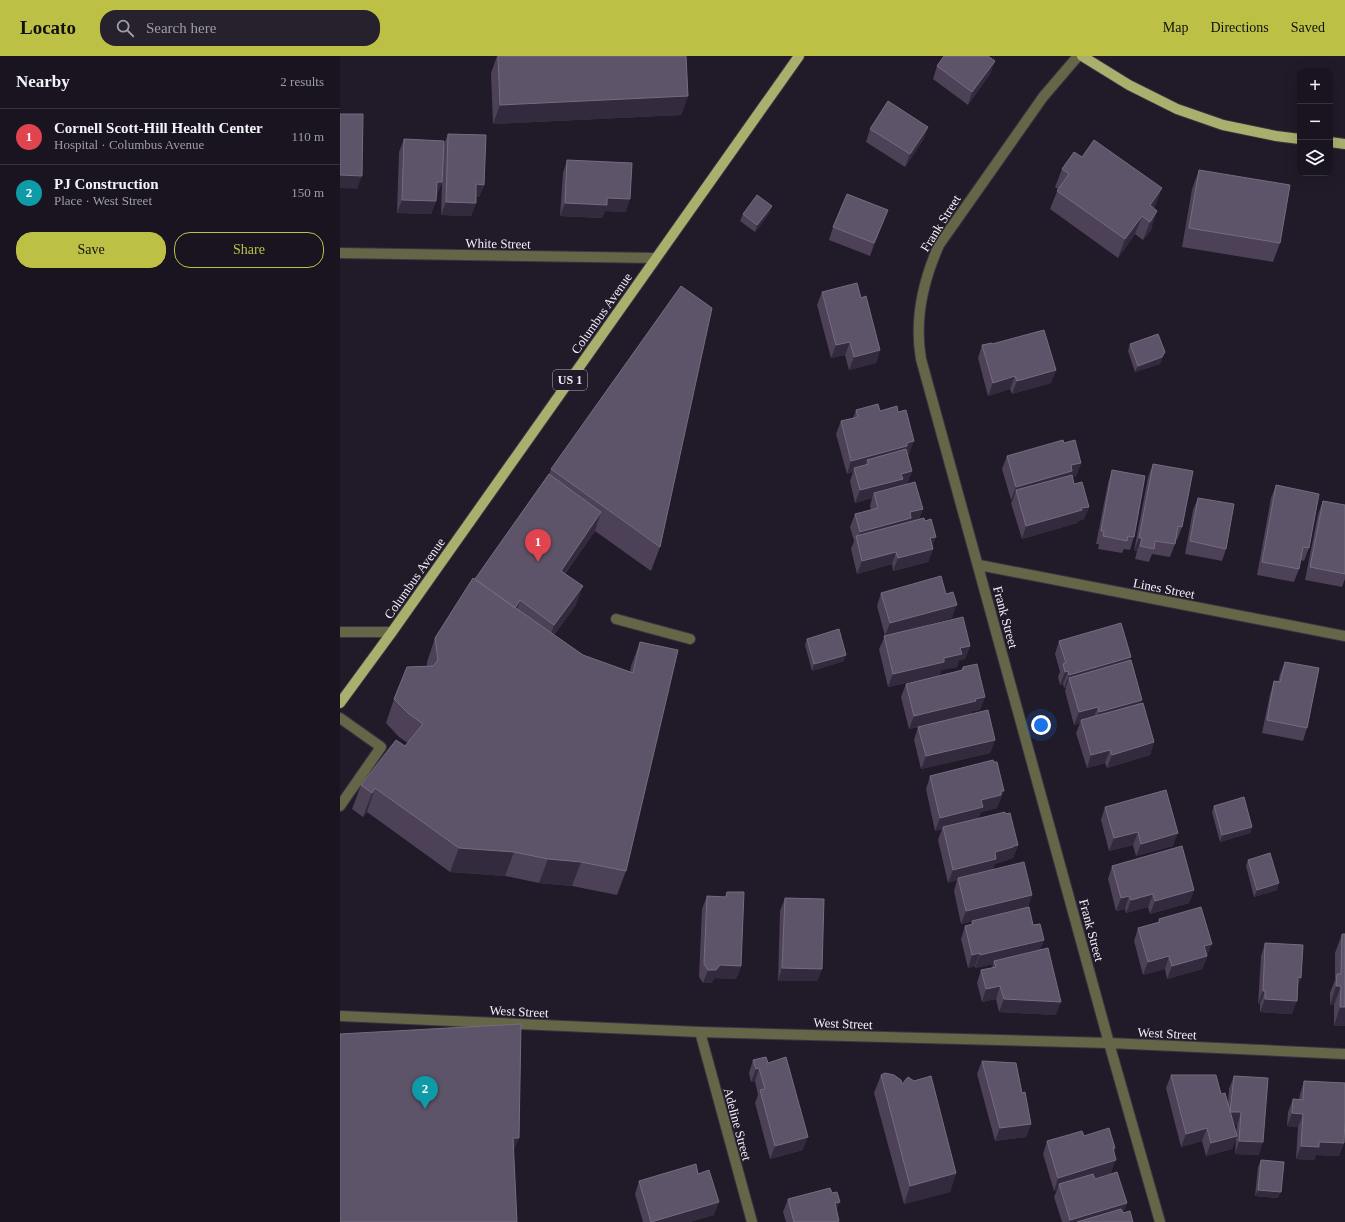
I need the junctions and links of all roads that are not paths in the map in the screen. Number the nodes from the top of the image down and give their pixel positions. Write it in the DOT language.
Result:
graph roads {
  1 [pos="799,56"];
  2 [pos="1078,56"];
  3 [pos="1082,56"];
  4 [pos="1297,138"];
  5 [pos="1333,142"];
  6 [pos="1345,144"];
  7 [pos="340,253"];
  8 [pos="656,258"];
  9 [pos="979,565"];
  10 [pos="616,618"];
  11 [pos="340,632"];
  12 [pos="392,632"];
  13 [pos="1345,636"];
  14 [pos="690,639"];
  15 [pos="340,703"];
  16 [pos="340,718"];
  17 [pos="340,806"];
  18 [pos="340,1016"];
  19 [pos="700,1032"];
  20 [pos="1109,1043"];
  21 [pos="1345,1054"];
  22 [pos="752,1222"];
  23 [pos="1160,1222"];
  1 -- 8 [label="main road, Columbus Avenue / US 1"];
  2 -- 9 [label="street, Frank Street"];
  3 -- 4 [label="main road"];
  5 -- 6 [label="main road"];
  7 -- 8 [label="street, White Street"];
  8 -- 12 [label="main road, Columbus Avenue / US 1"];
  9 -- 13 [label="street, Lines Street"];
  9 -- 20 [label="street, Frank Street"];
  10 -- 14 [label="street"];
  11 -- 12 [label="street"];
  12 -- 15 [label="main road, Columbus Avenue / US 1"];
  16 -- 17 [label="street"];
  18 -- 19 [label="street, West Street"];
  19 -- 20 [label="street, West Street"];
  19 -- 22 [label="street, Adeline Street"];
  20 -- 21 [label="street, West Street"];
  20 -- 23 [label="street, Frank Street"];
}
